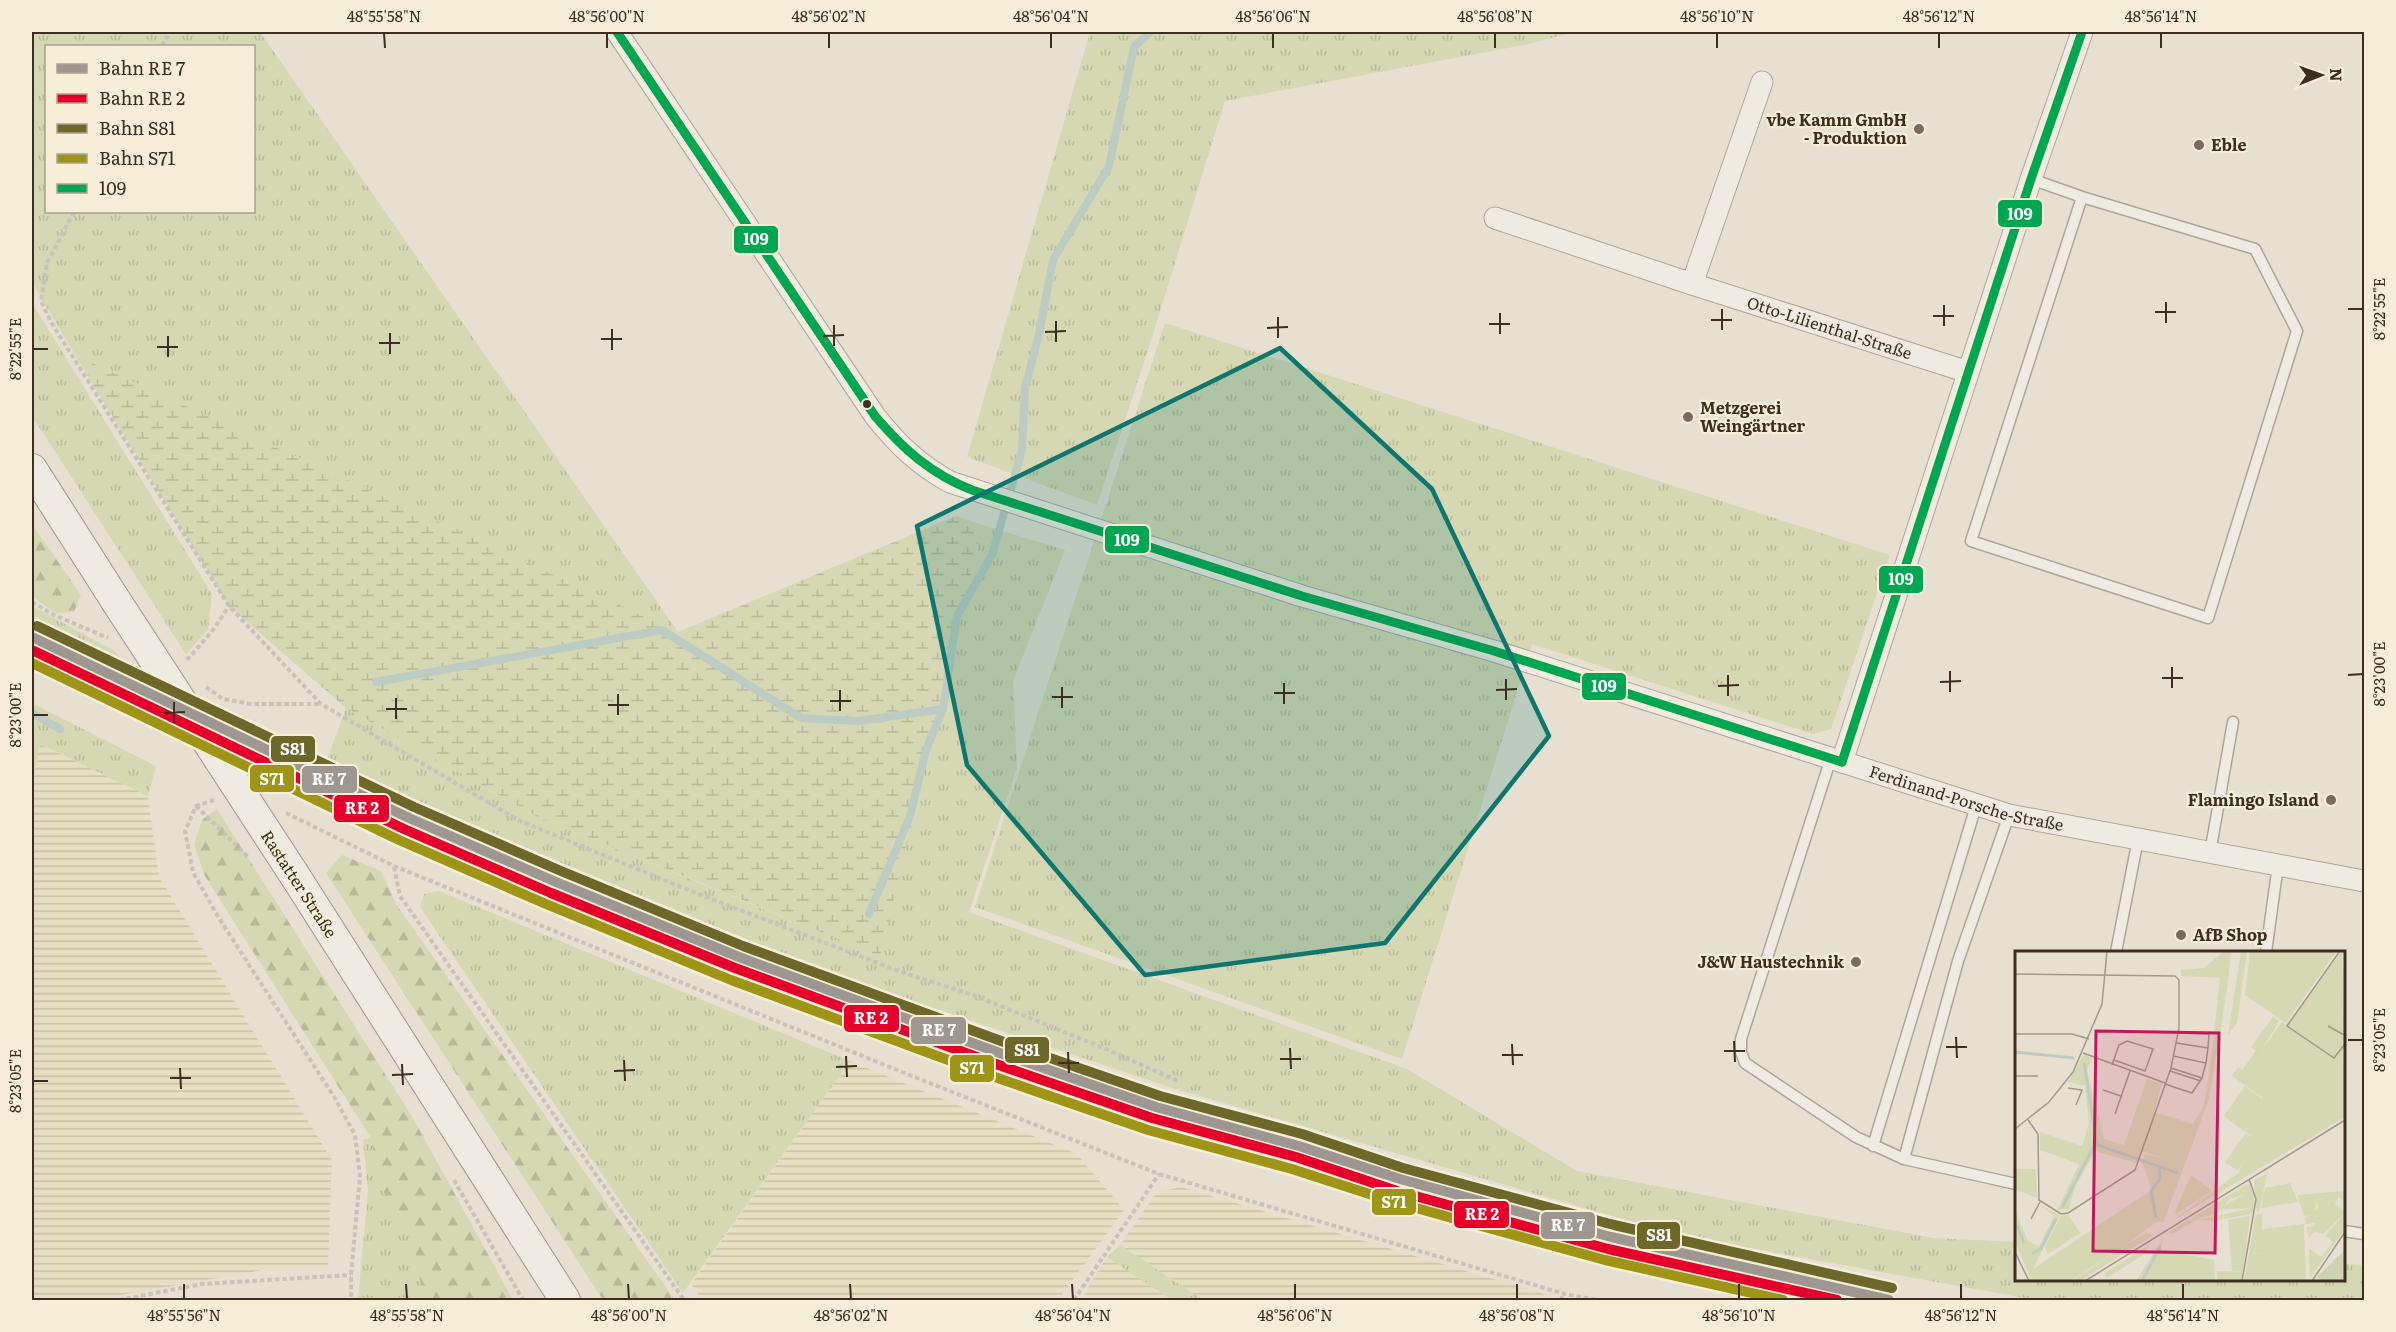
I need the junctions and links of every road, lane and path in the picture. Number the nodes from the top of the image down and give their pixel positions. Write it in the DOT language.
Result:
graph roads {
  1 [pos="617,32"];
  2 [pos="2082,32"];
  3 [pos="1762,82"];
  4 [pos="2031,179"];
  5 [pos="2082,197"];
  6 [pos="74,213"];
  7 [pos="1495,218"];
  8 [pos="1692,284"];
  9 [pos="1968,372"];
  10 [pos="32,469"];
  11 [pos="229,606"];
  12 [pos="185,662"];
  13 [pos="2233,722"];
  14 [pos="1837,760"];
  15 [pos="224,802"];
  16 [pos="196,806"];
  17 [pos="1976,806"];
  18 [pos="285,812"];
  19 [pos="2009,815"];
  20 [pos="2138,839"];
  21 [pos="2210,853"];
  22 [pos="253,861"];
  23 [pos="2278,865"];
  24 [pos="394,866"];
  25 [pos="2364,881"];
  26 [pos="2116,951"];
  27 [pos="2266,951"];
  28 [pos="1178,1081"];
  29 [pos="1873,1146"];
  30 [pos="1904,1159"];
  31 [pos="1160,1174"];
  32 [pos="2015,1184"];
  33 [pos="2345,1232"];
  34 [pos="2364,1234"];
  35 [pos="351,1275"];
  36 [pos="1565,1294"];
  37 [pos="119,1300"];
  38 [pos="351,1300"];
  39 [pos="565,1300"];
  40 [pos="684,1300"];
  41 [pos="1074,1300"];
  42 [pos="1560,1300"];
  43 [pos="1597,1300"];
  1 -- 14 [label="street, Ferdinand-Porsche-Straße"];
  2 -- 4 [label="street"];
  3 -- 8 [label="street"];
  4 -- 5 [label="lane"];
  4 -- 9 [label="street"];
  5 -- 5 [label="lane"];
  6 -- 11 [label="path"];
  7 -- 8 [label="street, Otto-Lilienthal-Straße"];
  8 -- 9 [label="street, Otto-Lilienthal-Straße"];
  9 -- 14 [label="street"];
  10 -- 39 [label="main road, Rastatter Straße, bridge"];
  11 -- 12 [label="path"];
  11 -- 28 [label="path"];
  13 -- 21 [label="lane"];
  14 -- 17 [label="street, Ferdinand-Porsche-Straße"];
  14 -- 29 [label="lane"];
  15 -- 16 [label="path"];
  16 -- 22 [label="path"];
  16 -- 35 [label="path"];
  17 -- 19 [label="street, Ferdinand-Porsche-Straße"];
  17 -- 29 [label="lane"];
  18 -- 24 [label="path"];
  19 -- 20 [label="street, Ferdinand-Porsche-Straße"];
  19 -- 30 [label="lane"];
  20 -- 21 [label="street, Ferdinand-Porsche-Straße"];
  20 -- 26 [label="lane"];
  21 -- 23 [label="street, Ferdinand-Porsche-Straße"];
  23 -- 25 [label="street, Ferdinand-Porsche-Straße"];
  23 -- 27 [label="lane"];
  24 -- 31 [label="path"];
  24 -- 40 [label="path"];
  29 -- 30 [label="lane"];
  30 -- 32 [label="lane"];
  31 -- 36 [label="path"];
  31 -- 41 [label="path"];
  33 -- 34 [label="lane"];
  35 -- 37 [label="path"];
  35 -- 38 [label="path"];
  36 -- 42 [label="path"];
  36 -- 43 [label="path"];
}
